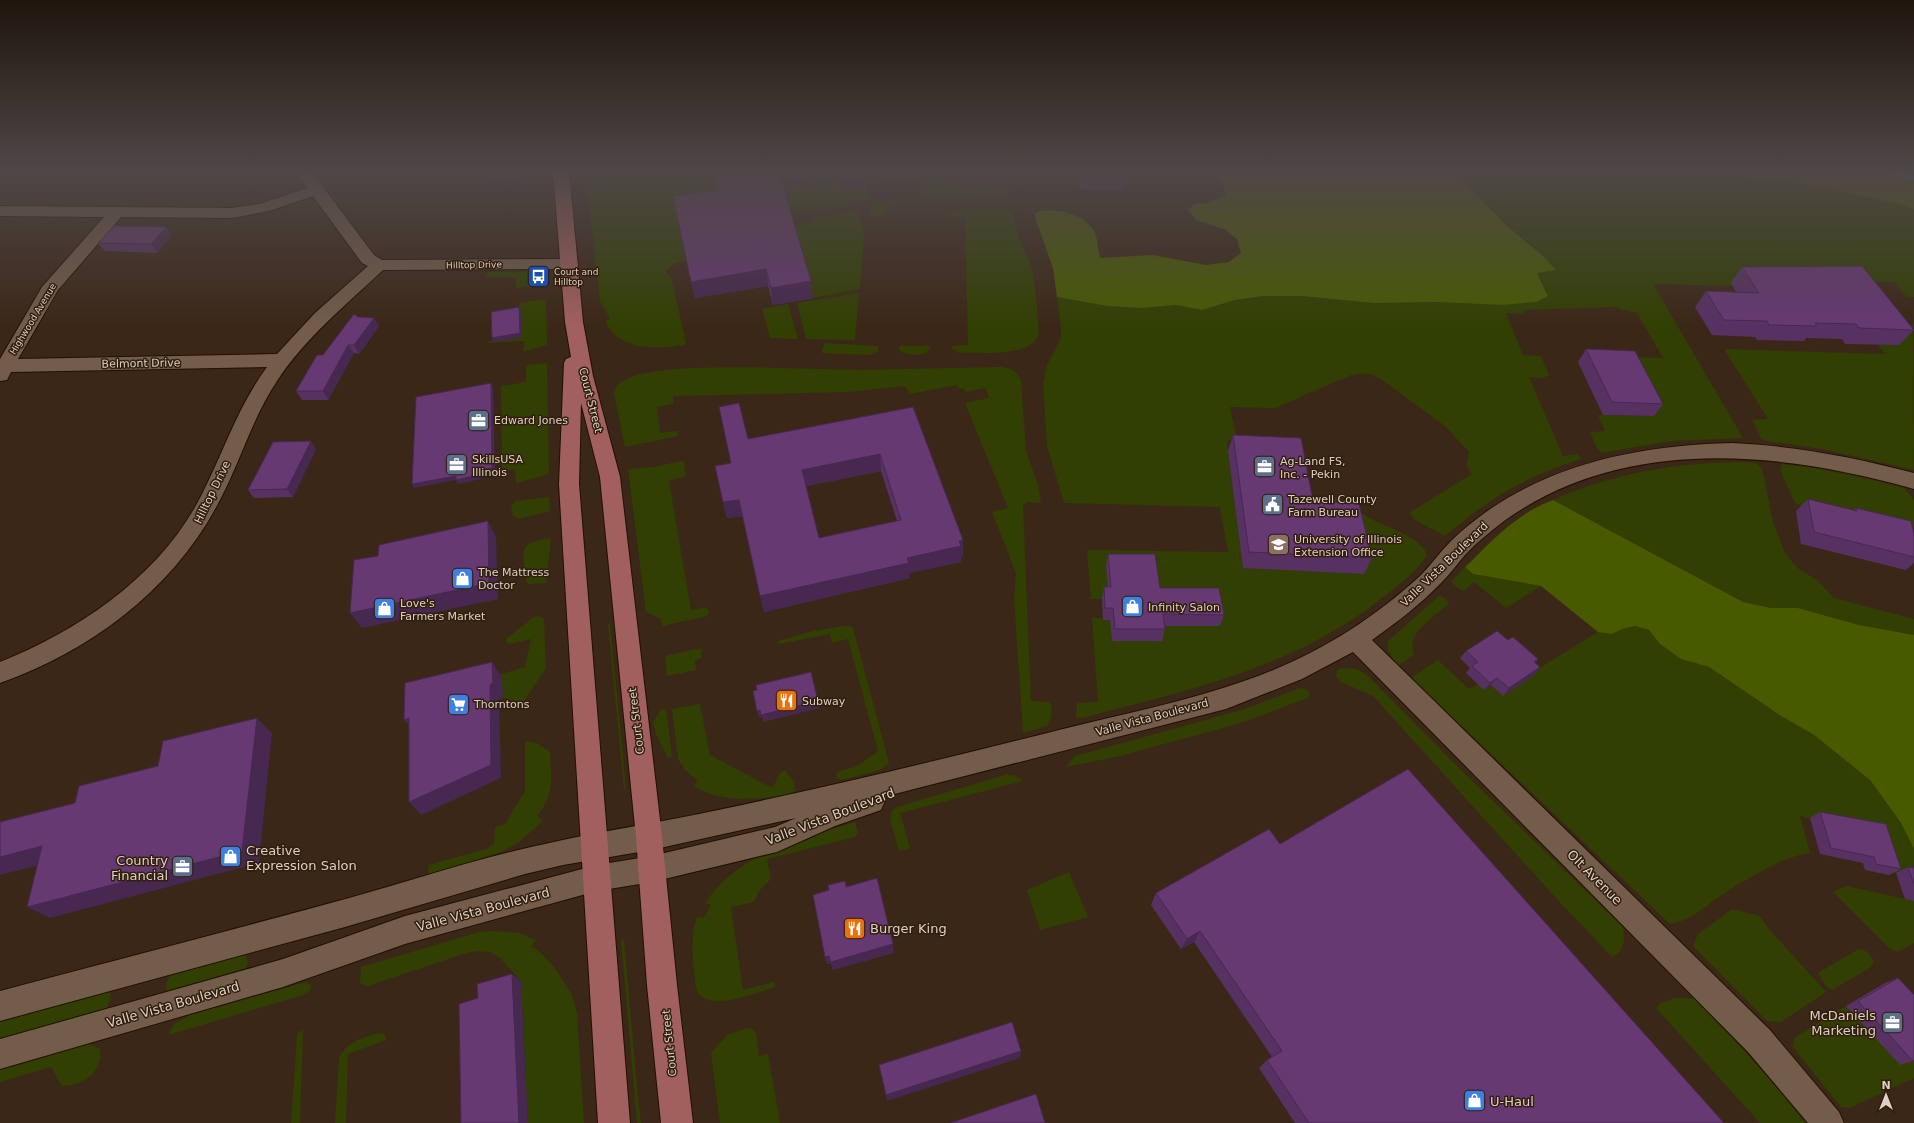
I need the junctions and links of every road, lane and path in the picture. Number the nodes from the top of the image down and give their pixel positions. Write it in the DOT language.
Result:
graph roads {
  1 [pos="107,223"];
  2 [pos="341,223"];
  3 [pos="565,223"];
  4 [pos="569,264"];
  5 [pos="379,266"];
  6 [pos="574,322"];
  7 [pos="283,360"];
  8 [pos="2,369"];
  9 [pos="1914,481"];
  10 [pos="1354,639"];
  11 [pos="0,673"];
  12 [pos="964,766"];
  13 [pos="636,840"];
  14 [pos="595,846"];
  15 [pos="652,869"];
  16 [pos="610,876"];
  17 [pos="0,1006"];
  18 [pos="0,1054"];
  19 [pos="614,1123"];
  20 [pos="677,1123"];
  21 [pos="1828,1123"];
  1 -- 8 [label="street, Highwood Avenue"];
  2 -- 5 [label="street"];
  3 -- 4 [label="main road, Court Street"];
  4 -- 5 [label="street, Hilltop Drive"];
  4 -- 6 [label="main road, Court Street"];
  5 -- 7 [label="street, Hilltop Drive"];
  6 -- 13 [label="main road, Court Street"];
  6 -- 14 [label="main road, Court Street"];
  7 -- 8 [label="street, Belmont Drive"];
  7 -- 11 [label="street, Hilltop Drive"];
  9 -- 10 [label="street, Valle Vista Boulevard"];
  10 -- 12 [label="street, Valle Vista Boulevard"];
  10 -- 21 [label="street, Olt Avenue"];
  12 -- 13 [label="street, Valle Vista Boulevard"];
  12 -- 15 [label="street, Valle Vista Boulevard"];
  13 -- 14 [label="street, Valle Vista Boulevard"];
  13 -- 15 [label="main road, Court Street"];
  14 -- 16 [label="main road, Court Street"];
  14 -- 17 [label="street, Valle Vista Boulevard"];
  15 -- 16 [label="street, Valle Vista Boulevard"];
  15 -- 20 [label="main road, Court Street"];
  16 -- 18 [label="street, Valle Vista Boulevard"];
  16 -- 19 [label="main road, Court Street"];
}
